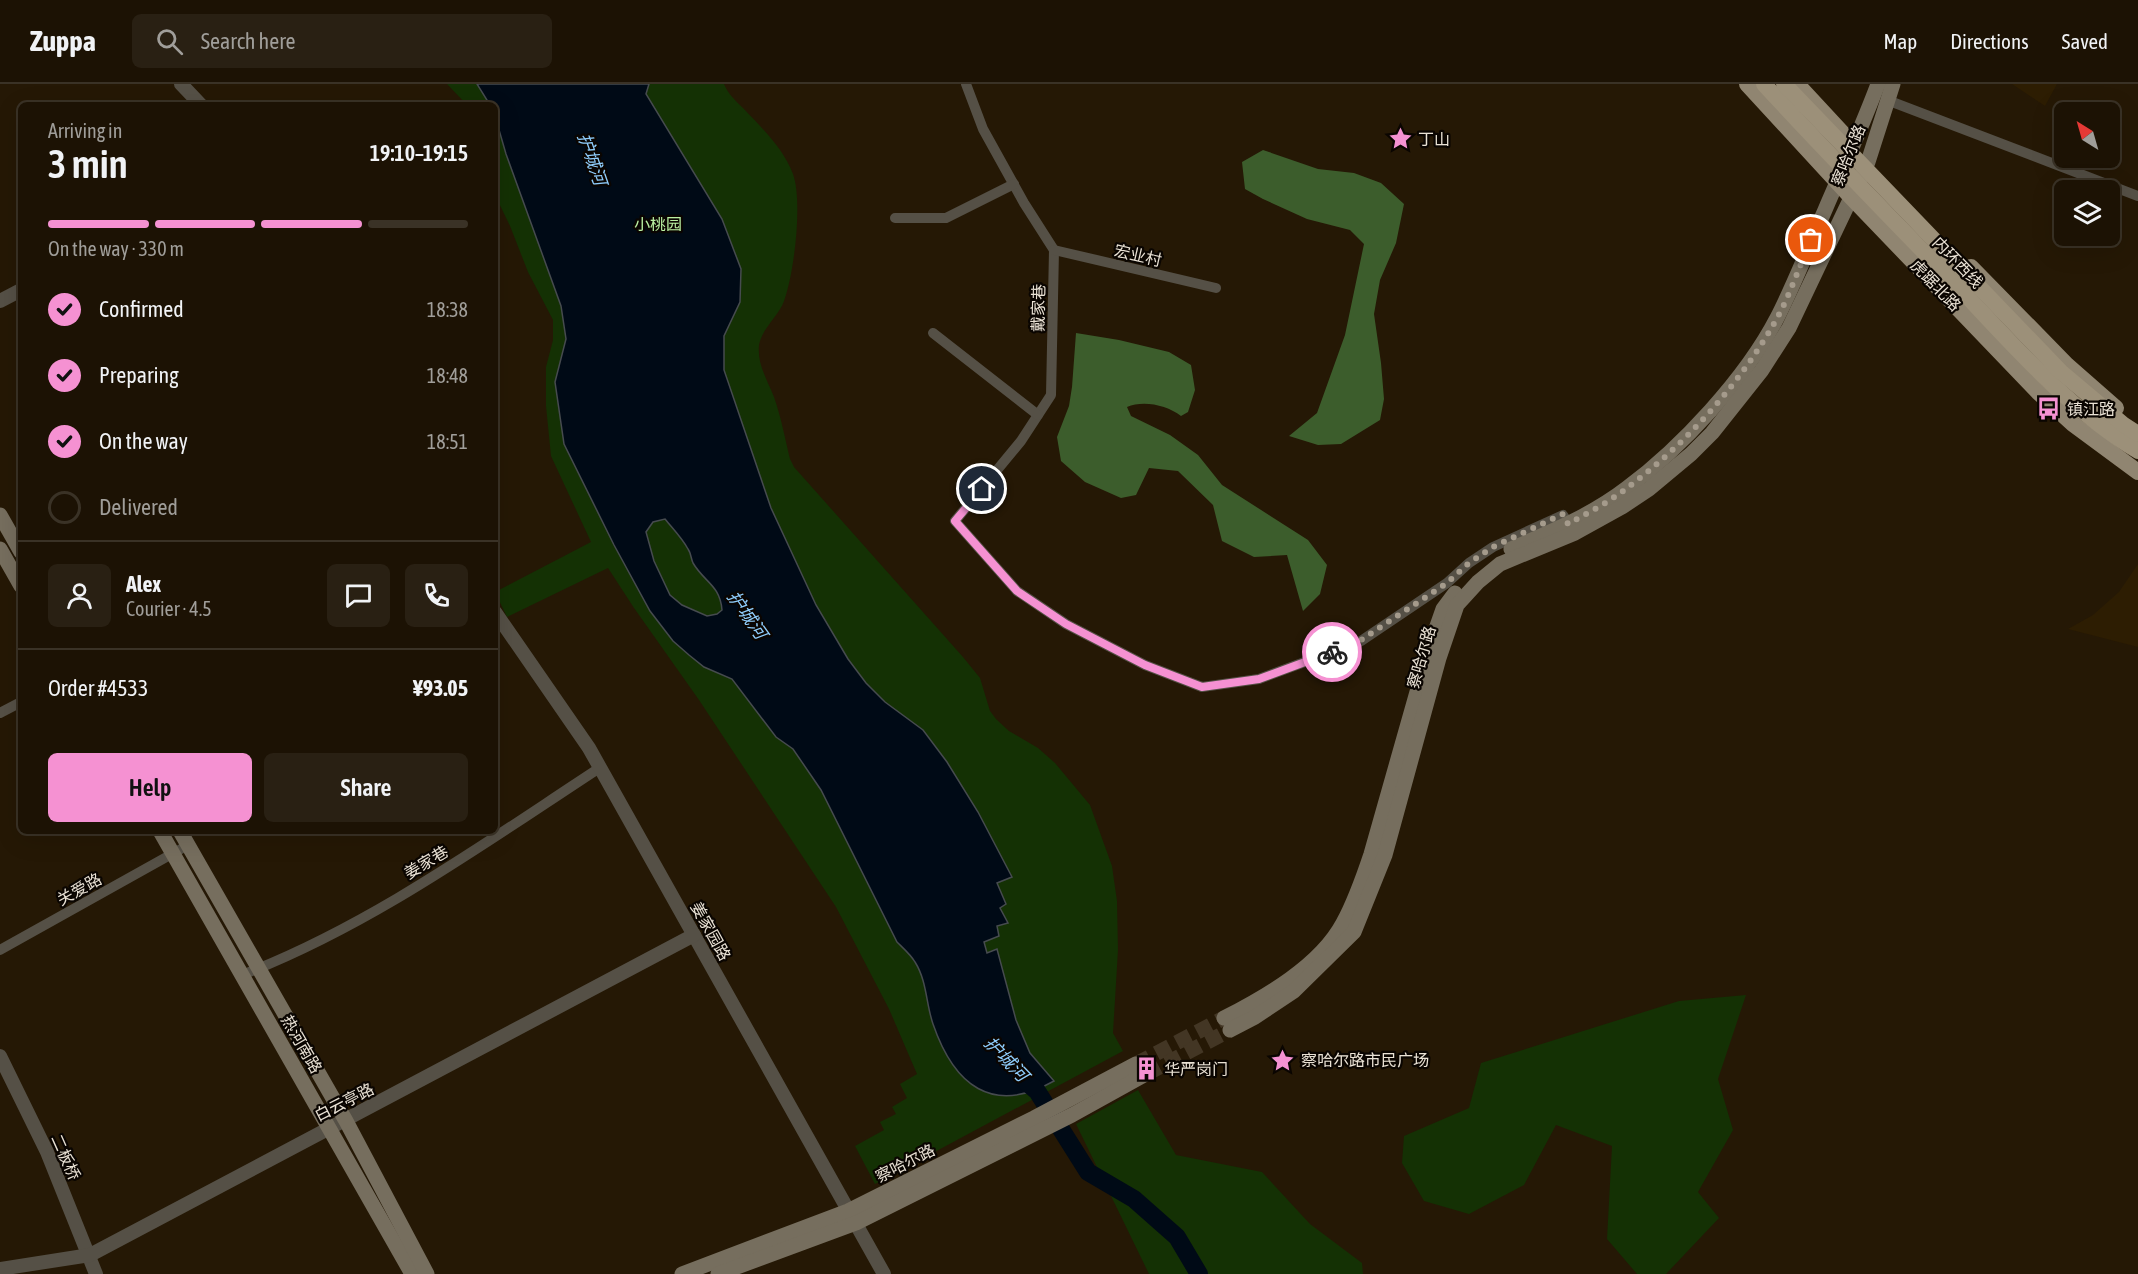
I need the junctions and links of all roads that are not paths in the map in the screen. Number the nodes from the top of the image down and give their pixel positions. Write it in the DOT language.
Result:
graph roads {
  1 [pos="181,84"];
  2 [pos="966,84"];
  3 [pos="1747,84"];
  4 [pos="1764,84"];
  5 [pos="1784,84"];
  6 [pos="1797,84"];
  7 [pos="1878,84"];
  8 [pos="1893,84"];
  9 [pos="1887,100"];
  10 [pos="198,102"];
  11 [pos="1854,146"];
  12 [pos="1868,162"];
  13 [pos="1837,182"];
  14 [pos="1014,184"];
  15 [pos="2138,196"];
  16 [pos="1851,197"];
  17 [pos="896,218"];
  18 [pos="1054,250"];
  19 [pos="1216,288"];
  20 [pos="18,292"];
  21 [pos="0,301"];
  22 [pos="933,333"];
  23 [pos="1038,414"];
  24 [pos="2138,425"];
  25 [pos="2138,434"];
  26 [pos="2138,451"];
  27 [pos="2138,472"];
  28 [pos="0,515"];
  29 [pos="1572,529"];
  30 [pos="18,547"];
  31 [pos="0,549"];
  32 [pos="18,581"];
  33 [pos="498,616"];
  34 [pos="18,704"];
  35 [pos="0,713"];
  36 [pos="601,767"];
  37 [pos="162,834"];
  38 [pos="182,834"];
  39 [pos="188,845"];
  40 [pos="173,854"];
  41 [pos="694,935"];
  42 [pos="0,950"];
  43 [pos="259,968"];
  44 [pos="242,975"];
  45 [pos="1227,1024"];
  46 [pos="0,1056"];
  47 [pos="1141,1069"];
  48 [pos="346,1121"];
  49 [pos="329,1128"];
  50 [pos="852,1217"];
  51 [pos="90,1256"];
  52 [pos="0,1269"];
  53 [pos="96,1274"];
  54 [pos="412,1274"];
  55 [pos="427,1274"];
  56 [pos="682,1274"];
  57 [pos="718,1274"];
  58 [pos="884,1274"];
  1 -- 10 [label="street"];
  2 -- 14 [label="street"];
  3 -- 13 [label="main road, 虎踞北路"];
  4 -- 26 [label="highway, 内环西线"];
  5 -- 25 [label="highway, 内环西线"];
  6 -- 11 [label="main road"];
  7 -- 11 [label="main road, 察哈尔路"];
  8 -- 9 [label="main road, 察哈尔路"];
  9 -- 12 [label="main road, 察哈尔路"];
  9 -- 15 [label="street"];
  11 -- 12 [label="main road"];
  11 -- 13 [label="main road, 察哈尔路"];
  12 -- 16 [label="main road, 察哈尔路"];
  12 -- 24 [label="main road"];
  13 -- 16 [label="main road, 虎踞北路"];
  13 -- 29 [label="main road, 察哈尔路"];
  14 -- 17 [label="street"];
  14 -- 18 [label="street"];
  16 -- 27 [label="main road, 虎踞北路"];
  16 -- 29 [label="main road, 察哈尔路"];
  18 -- 19 [label="street, 宏业村"];
  18 -- 23 [label="street, 戴家巷"];
  20 -- 21 [label="street"];
  22 -- 23 [label="street"];
  23 -- 29 [label="street, 戴家巷"];
  28 -- 30 [label="main road"];
  29 -- 45 [label="main road, 察哈尔路"];
  31 -- 32 [label="main road"];
  33 -- 36 [label="street, 姜家园路"];
  34 -- 35 [label="street"];
  36 -- 41 [label="street, 姜家园路"];
  36 -- 43 [label="street, 姜家巷"];
  37 -- 40 [label="main road, 热河南路"];
  38 -- 39 [label="main road, 热河南路"];
  39 -- 40 [label="street, 关爱路"];
  39 -- 43 [label="main road, 热河南路"];
  40 -- 42 [label="street, 关爱路"];
  40 -- 44 [label="main road, 热河南路"];
  41 -- 48 [label="street, 白云亭路"];
  41 -- 50 [label="street, 姜家园路"];
  43 -- 44 [label="street, 姜家巷"];
  43 -- 48 [label="main road, 热河南路"];
  44 -- 49 [label="main road, 热河南路"];
  46 -- 51 [label="street, 二板桥"];
  47 -- 50 [label="main road, 察哈尔路"];
  48 -- 49 [label="street, 白云亭路"];
  48 -- 55 [label="main road, 热河南路"];
  49 -- 51 [label="street, 白云亭路"];
  49 -- 54 [label="main road, 热河南路"];
  50 -- 56 [label="main road, 察哈尔路"];
  50 -- 57 [label="main road, 察哈尔路"];
  50 -- 58 [label="street, 姜家园路"];
  51 -- 52 [label="street, 白云亭路"];
  51 -- 53 [label="street, 二板桥"];
}
